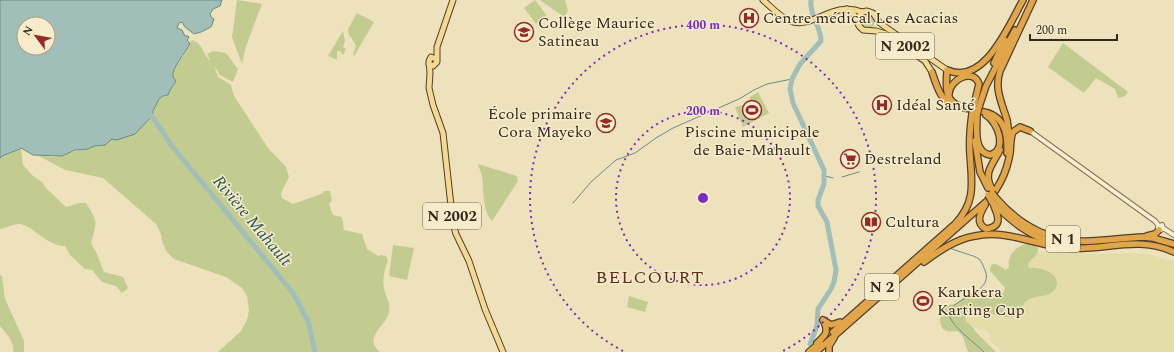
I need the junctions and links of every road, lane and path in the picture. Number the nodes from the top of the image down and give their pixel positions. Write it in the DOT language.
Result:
graph roads {
  1 [pos="453,0"];
  2 [pos="763,0"];
  3 [pos="1024,0"];
  4 [pos="1029,0"];
  5 [pos="1032,0"];
  6 [pos="847,9"];
  7 [pos="862,12"];
  8 [pos="876,18"];
  9 [pos="857,20"];
  10 [pos="871,30"];
  11 [pos="919,51"];
  12 [pos="947,70"];
  13 [pos="932,72"];
  14 [pos="947,80"];
  15 [pos="956,80"];
  16 [pos="946,86"];
  17 [pos="950,98"];
  18 [pos="976,106"];
  19 [pos="986,112"];
  20 [pos="974,115"];
  21 [pos="1030,131"];
  22 [pos="970,134"];
  23 [pos="1001,181"];
  24 [pos="993,196"];
  25 [pos="1160,228"];
  26 [pos="1174,235"];
  27 [pos="1143,237"];
  28 [pos="1174,244"];
  29 [pos="1086,248"];
  30 [pos="1174,252"];
  31 [pos="906,273"];
  32 [pos="877,292"];
  33 [pos="836,334"];
  34 [pos="503,352"];
  35 [pos="809,352"];
  36 [pos="816,352"];
  37 [pos="829,352"];
  1 -- 34 [label="main road, N 2002"];
  2 -- 6 [label="main road"];
  3 -- 12 [label="highway"];
  3 -- 18 [label="highway, N 1"];
  4 -- 18 [label="highway, N 1"];
  5 -- 23 [label="highway"];
  6 -- 7 [label="main road"];
  6 -- 9 [label="main road, N 2002"];
  7 -- 8 [label="main road"];
  7 -- 9 [label="main road"];
  8 -- 10 [label="main road"];
  8 -- 11 [label="main road, N 2002"];
  9 -- 10 [label="main road"];
  10 -- 13 [label="main road, N 2002"];
  11 -- 12 [label="main road, N 2002"];
  11 -- 14 [label="main road"];
  12 -- 14 [label="highway"];
  13 -- 16 [label="highway"];
  13 -- 20 [label="highway"];
  14 -- 16 [label="highway"];
  15 -- 16 [label="highway"];
  15 -- 17 [label="highway"];
  15 -- 18 [label="highway"];
  16 -- 17 [label="highway"];
  17 -- 19 [label="highway"];
  18 -- 20 [label="highway, N 1, bridge"];
  19 -- 23 [label="highway"];
  19 -- 24 [label="highway"];
  20 -- 22 [label="highway, N 1"];
  20 -- 24 [label="highway, N 1"];
  21 -- 23 [label="highway"];
  21 -- 25 [label="street"];
  22 -- 24 [label="highway, N 1"];
  22 -- 32 [label="highway, N 2"];
  23 -- 24 [label="highway, N 2"];
  24 -- 24 [label="highway"];
  24 -- 27 [label="highway, N 1"];
  24 -- 29 [label="highway, N 1"];
  24 -- 31 [label="highway, N 2"];
  25 -- 26 [label="street"];
  25 -- 27 [label="highway"];
  27 -- 28 [label="highway, N 1"];
  29 -- 30 [label="highway, N 1"];
  29 -- 31 [label="highway"];
  31 -- 33 [label="highway, N 2"];
  32 -- 35 [label="highway, N 2"];
  32 -- 35 [label="highway"];
  33 -- 36 [label="highway, N 2"];
  33 -- 37 [label="highway"];
}
